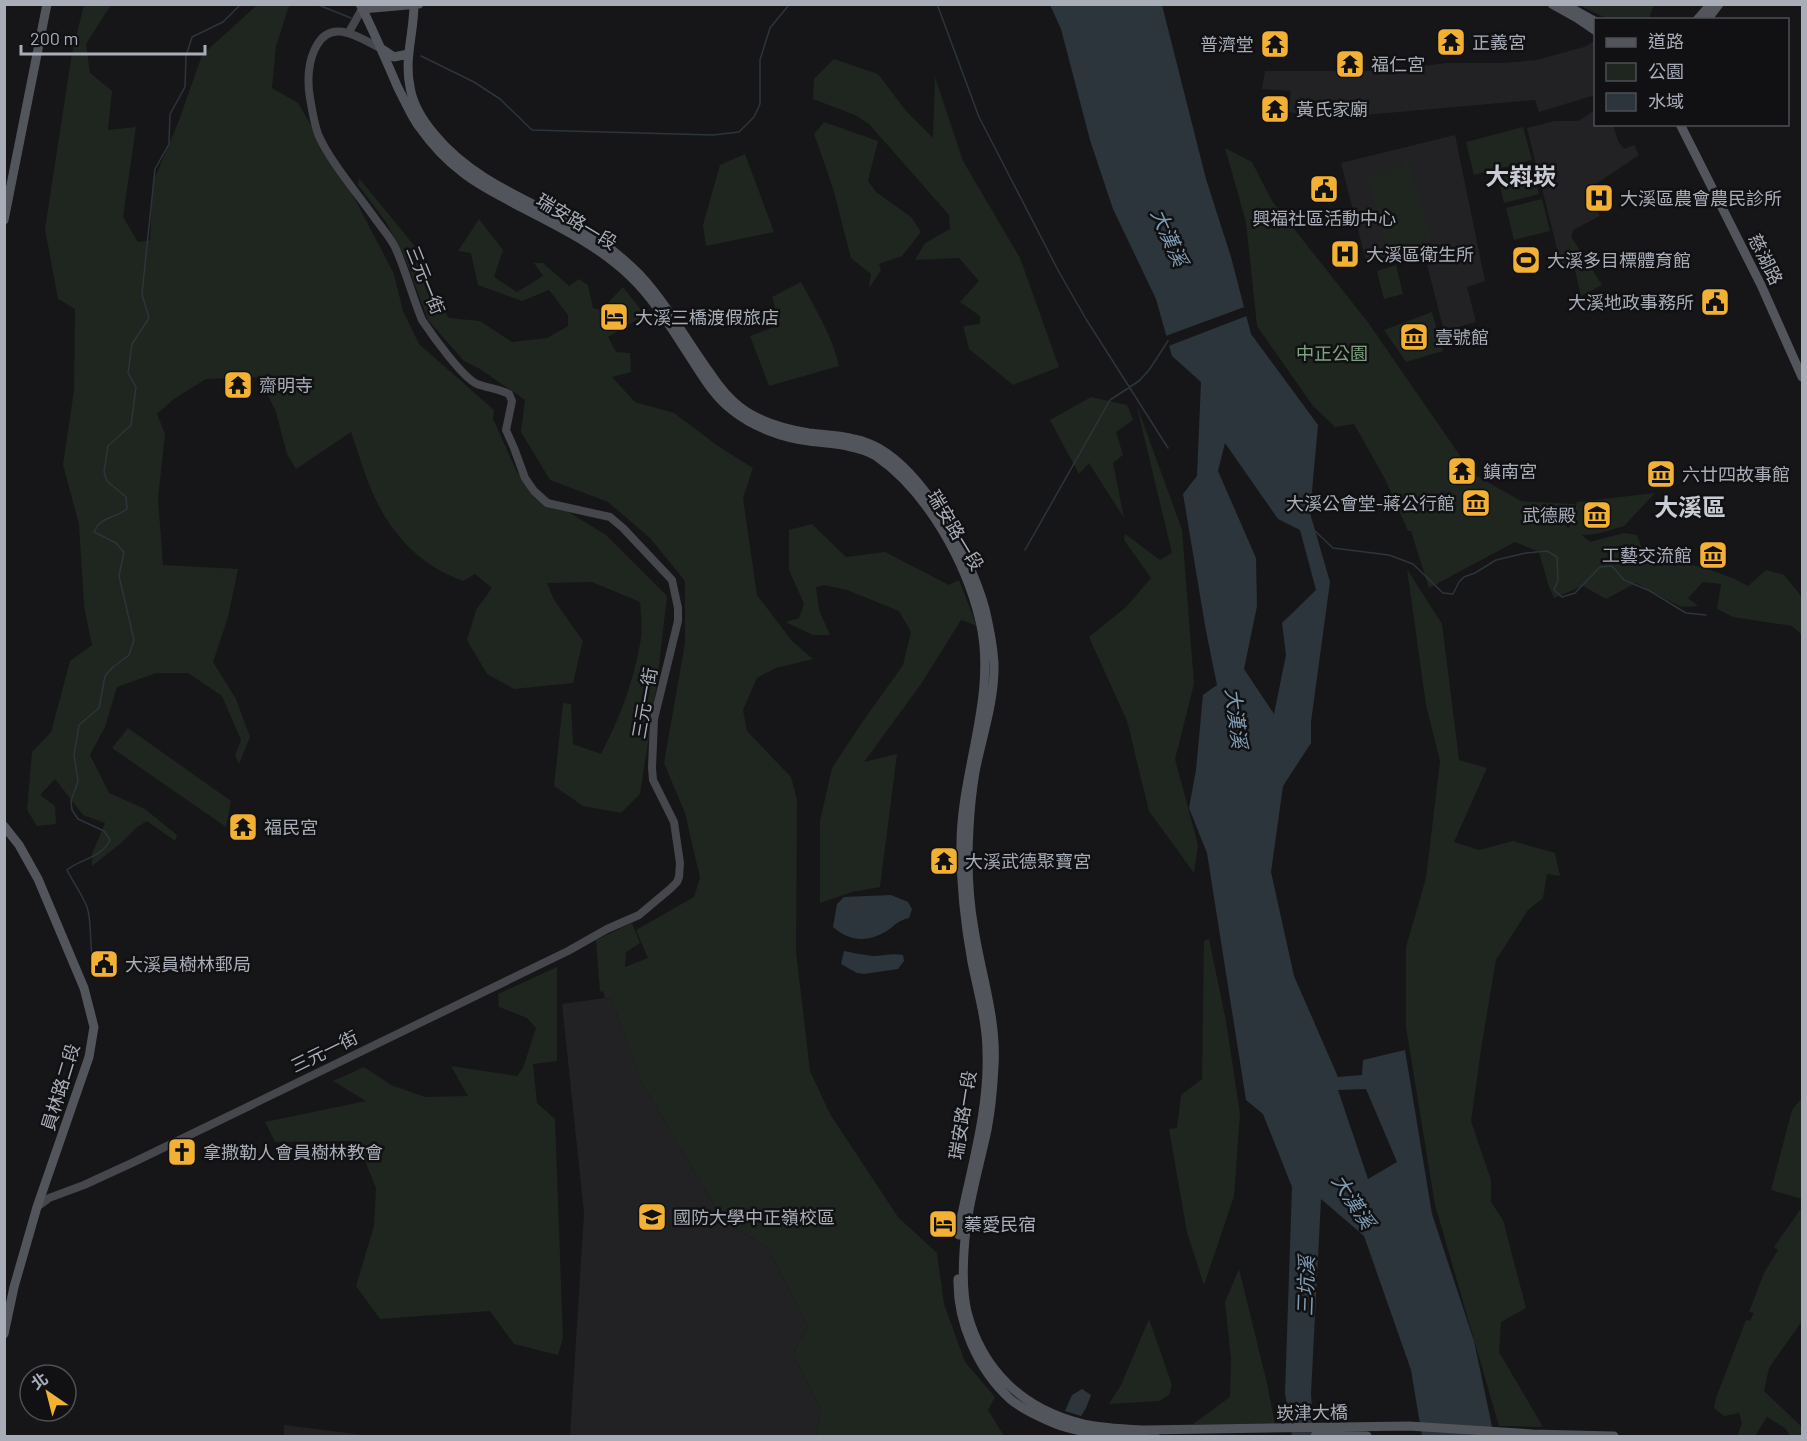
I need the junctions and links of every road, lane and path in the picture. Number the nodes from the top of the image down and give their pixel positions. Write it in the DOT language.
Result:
graph roads {
  1 [pos="47,4"];
  2 [pos="420,4"];
  3 [pos="1552,4"];
  4 [pos="1564,4"];
  5 [pos="1711,4"];
  6 [pos="1719,4"];
  7 [pos="414,5"];
  8 [pos="362,6"];
  9 [pos="1699,18"];
  10 [pos="1708,18"];
  11 [pos="1594,21"];
  12 [pos="1594,30"];
  13 [pos="349,32"];
  14 [pos="380,48"];
  15 [pos="408,54"];
  16 [pos="1681,126"];
  17 [pos="4,220"];
  18 [pos="1803,377"];
  19 [pos="4,826"];
  20 [pos="37,1207"];
  21 [pos="4,1334"];
  22 [pos="1014,1397"];
  23 [pos="1155,1437"];
  24 [pos="1315,1437"];
  25 [pos="1367,1437"];
  26 [pos="1614,1437"];
  1 -- 17 [label="main road"];
  2 -- 7 [label="main road"];
  3 -- 12 [label="main road"];
  4 -- 11 [label="main road"];
  5 -- 9 [label="main road"];
  6 -- 10 [label="main road"];
  7 -- 8 [label="main road"];
  7 -- 15 [label="main road, 瑞安路一段"];
  8 -- 13 [label="street"];
  8 -- 14 [label="main road, 瑞安路一段"];
  13 -- 14 [label="street"];
  13 -- 20 [label="street, 三元一街"];
  14 -- 15 [label="main road"];
  14 -- 22 [label="main road, 瑞安路一段"];
  15 -- 22 [label="main road, 瑞安路一段"];
  16 -- 18 [label="main road, 慈湖路"];
  19 -- 20 [label="main road, 員林路二段"];
  20 -- 21 [label="main road, 員林路二段"];
  22 -- 23 [label="main road"];
  22 -- 26 [label="main road, 崁津大橋"];
  24 -- 25 [label="main road, 崁津大橋"];
}
